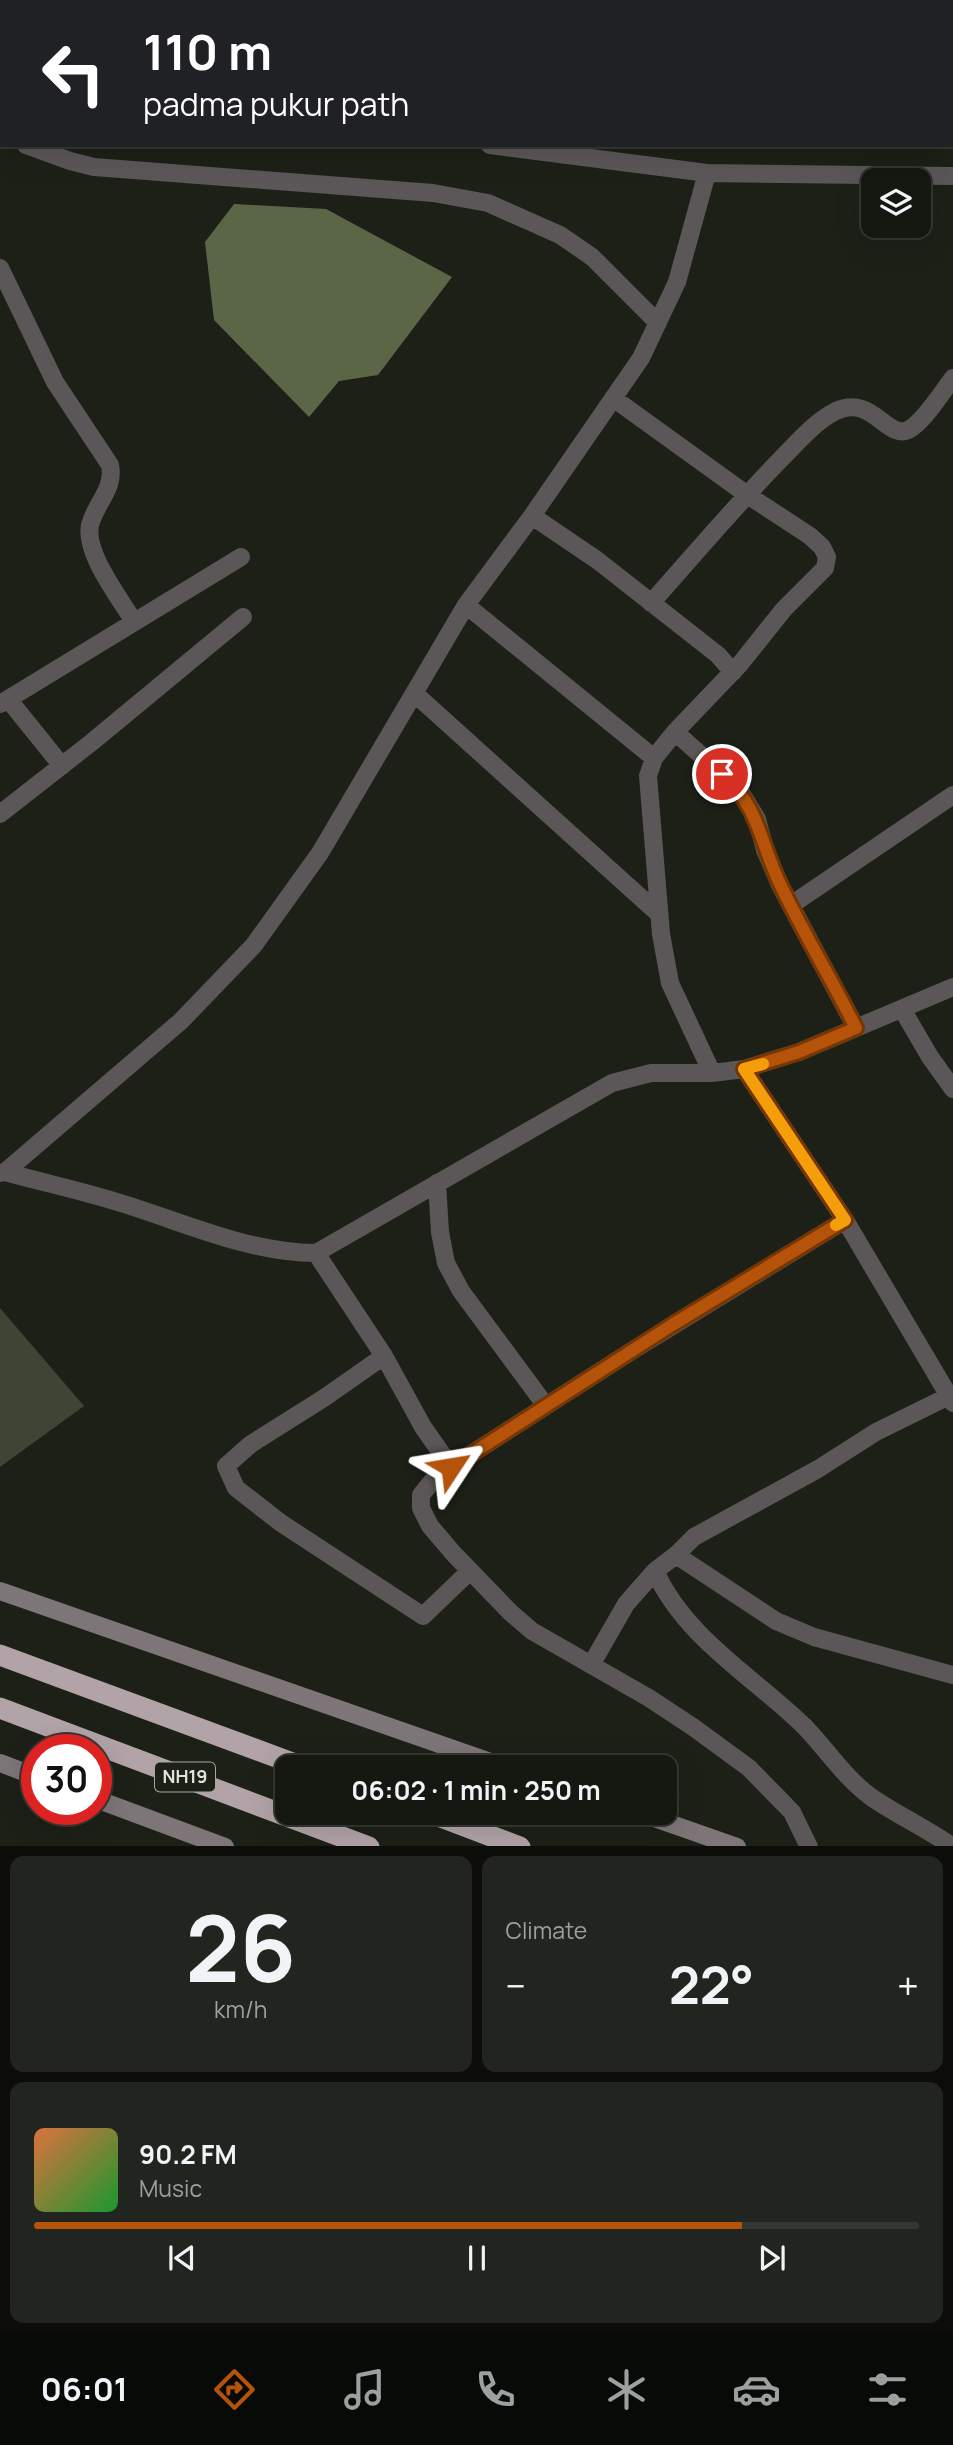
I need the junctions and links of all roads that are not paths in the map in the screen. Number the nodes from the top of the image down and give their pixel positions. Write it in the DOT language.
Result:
graph roads {
  1 [pos="32,147"];
  2 [pos="506,147"];
  3 [pos="707,173"];
  4 [pos="953,176"];
  5 [pos="0,268"];
  6 [pos="659,323"];
  7 [pos="953,378"];
  8 [pos="613,398"];
  9 [pos="746,494"];
  10 [pos="532,516"];
  11 [pos="242,557"];
  12 [pos="651,603"];
  13 [pos="466,605"];
  14 [pos="243,617"];
  15 [pos="134,622"];
  16 [pos="733,672"];
  17 [pos="414,693"];
  18 [pos="4,702"];
  19 [pos="675,732"];
  20 [pos="654,758"];
  21 [pos="62,766"];
  22 [pos="953,795"];
  23 [pos="0,814"];
  24 [pos="791,905"];
  25 [pos="659,914"];
  26 [pos="953,987"];
  27 [pos="902,1009"];
  28 [pos="856,1028"];
  29 [pos="744,1069"];
  30 [pos="712,1073"];
  31 [pos="953,1089"];
  32 [pos="2,1172"];
  33 [pos="437,1182"];
  34 [pos="845,1220"];
  35 [pos="316,1253"];
  36 [pos="384,1356"];
  37 [pos="951,1399"];
  38 [pos="547,1406"];
  39 [pos="450,1466"];
  40 [pos="676,1555"];
  41 [pos="470,1571"];
  42 [pos="655,1571"];
  43 [pos="0,1591"];
  44 [pos="0,1655"];
  45 [pos="591,1665"];
  46 [pos="953,1675"];
  47 [pos="0,1708"];
  48 [pos="471,1755"];
  49 [pos="275,1757"];
  50 [pos="0,1763"];
  51 [pos="21,1771"];
  52 [pos="112,1805"];
  53 [pos="463,1825"];
  54 [pos="675,1825"];
  55 [pos="225,1846"];
  56 [pos="369,1846"];
  57 [pos="520,1846"];
  58 [pos="737,1846"];
  59 [pos="809,1846"];
  60 [pos="953,1846"];
  1 -- 6 [label="street"];
  2 -- 3 [label="street"];
  3 -- 4 [label="street"];
  3 -- 6 [label="street"];
  5 -- 15 [label="street"];
  6 -- 8 [label="street"];
  7 -- 9 [label="street"];
  8 -- 9 [label="street"];
  8 -- 10 [label="street"];
  9 -- 12 [label="street"];
  9 -- 16 [label="street"];
  10 -- 12 [label="street"];
  10 -- 13 [label="street"];
  11 -- 15 [label="street"];
  12 -- 16 [label="street"];
  13 -- 17 [label="street"];
  13 -- 20 [label="street"];
  14 -- 21 [label="street"];
  15 -- 18 [label="street"];
  16 -- 19 [label="street"];
  17 -- 25 [label="street"];
  17 -- 32 [label="street"];
  18 -- 21 [label="street"];
  19 -- 20 [label="street"];
  19 -- 24 [label="street"];
  20 -- 25 [label="street"];
  21 -- 23 [label="street"];
  22 -- 24 [label="street"];
  24 -- 28 [label="street"];
  25 -- 30 [label="street"];
  26 -- 27 [label="street"];
  27 -- 28 [label="street"];
  27 -- 31 [label="street"];
  28 -- 29 [label="street"];
  29 -- 30 [label="street"];
  29 -- 34 [label="street"];
  30 -- 33 [label="street"];
  32 -- 35 [label="street"];
  33 -- 35 [label="street"];
  33 -- 38 [label="street"];
  34 -- 37 [label="street"];
  34 -- 38 [label="street"];
  35 -- 36 [label="street"];
  36 -- 39 [label="street"];
  36 -- 41 [label="street"];
  37 -- 40 [label="street"];
  38 -- 39 [label="street"];
  39 -- 41 [label="street"];
  40 -- 42 [label="street"];
  40 -- 46 [label="street"];
  41 -- 45 [label="street"];
  42 -- 45 [label="street"];
  42 -- 60 [label="street"];
  43 -- 48 [label="street"];
  44 -- 49 [label="highway, NH19"];
  45 -- 59 [label="street"];
  47 -- 56 [label="highway, NH19"];
  50 -- 51 [label="street"];
  52 -- 55 [label="street"];
  53 -- 57 [label="highway"];
  54 -- 58 [label="street"];
}
